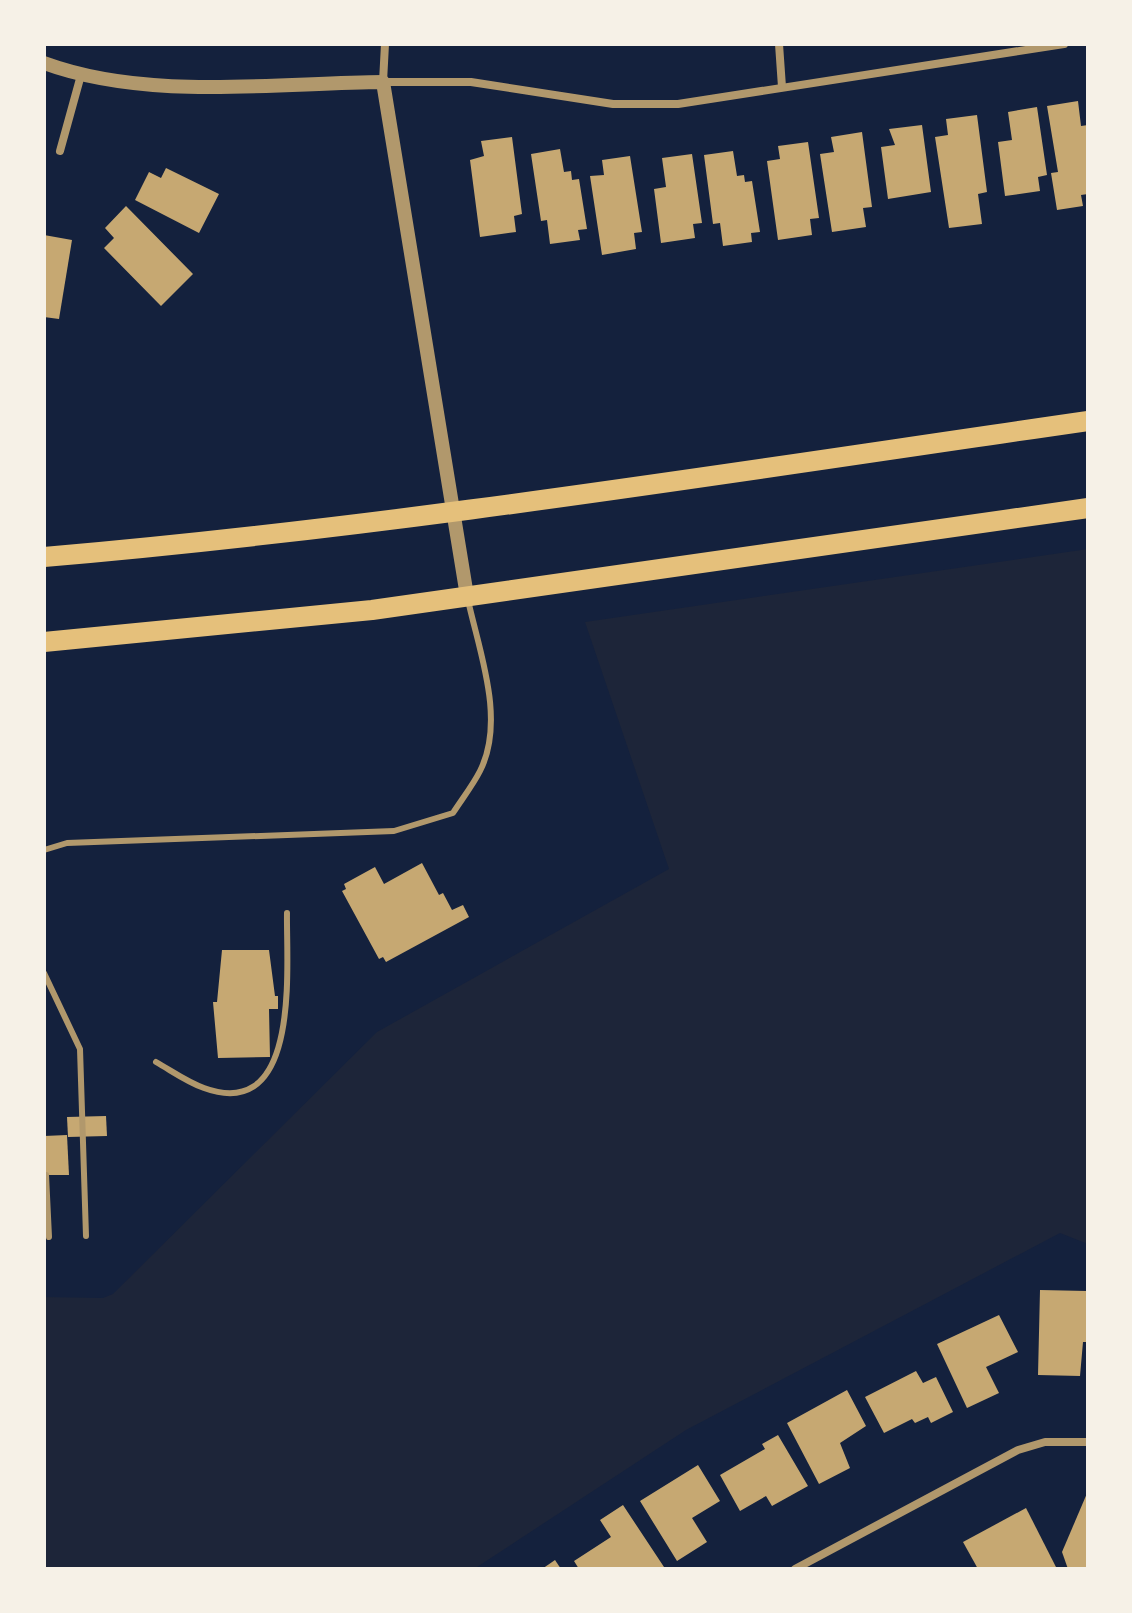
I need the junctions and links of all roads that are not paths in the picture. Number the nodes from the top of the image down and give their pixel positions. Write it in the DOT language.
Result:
graph roads {
  1 [pos="385,44"];
  2 [pos="779,44"];
  3 [pos="1064,44"];
  4 [pos="44,63"];
  5 [pos="81,75"];
  6 [pos="383,82"];
  7 [pos="782,87"];
  8 [pos="60,151"];
  9 [pos="1088,421"];
  10 [pos="1088,508"];
  11 [pos="451,512"];
  12 [pos="44,557"];
  13 [pos="467,596"];
  14 [pos="44,642"];
  15 [pos="44,850"];
  16 [pos="287,913"];
  17 [pos="44,973"];
  18 [pos="156,1062"];
  19 [pos="46,1175"];
  20 [pos="45,1200"];
  21 [pos="86,1236"];
  22 [pos="49,1237"];
  23 [pos="1088,1442"];
  24 [pos="795,1569"];
  1 -- 6 [label="street"];
  2 -- 7 [label="street"];
  3 -- 7 [label="street"];
  4 -- 5 [label="street"];
  5 -- 6 [label="street"];
  5 -- 8 [label="street"];
  6 -- 7 [label="street"];
  6 -- 11 [label="street"];
  9 -- 11 [label="main road"];
  10 -- 13 [label="main road"];
  11 -- 12 [label="main road"];
  11 -- 13 [label="street"];
  13 -- 14 [label="main road"];
  13 -- 15 [label="lane"];
  16 -- 18 [label="lane"];
  17 -- 21 [label="lane"];
  19 -- 20 [label="lane"];
  20 -- 22 [label="lane"];
  23 -- 24 [label="street"];
}
